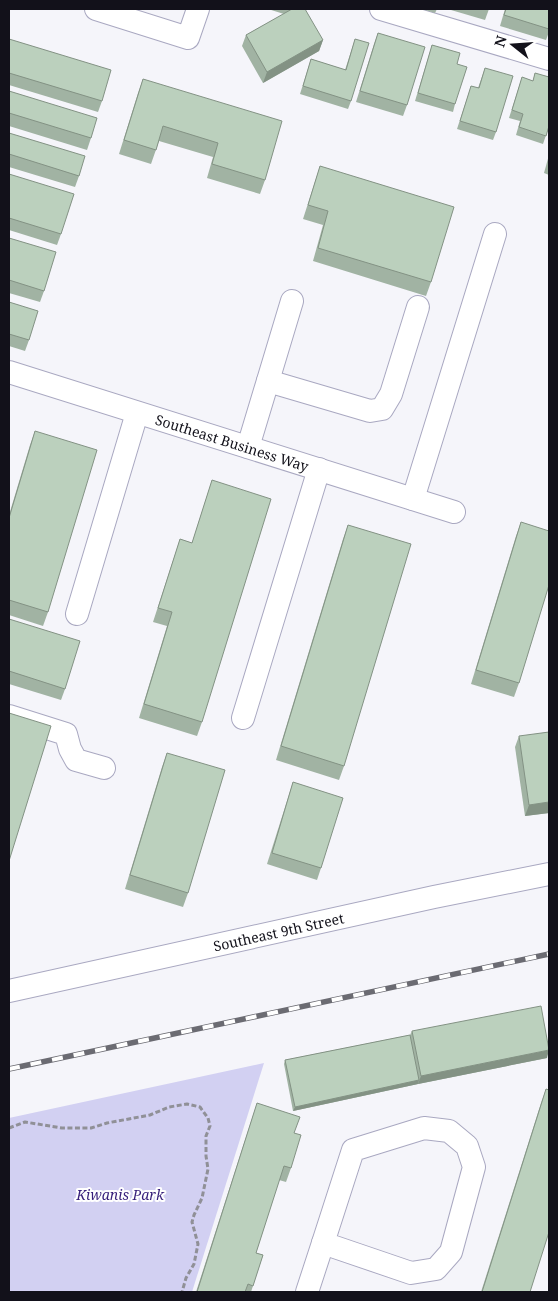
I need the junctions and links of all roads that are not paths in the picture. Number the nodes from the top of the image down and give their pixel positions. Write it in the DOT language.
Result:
graph roads {
  1 [pos="96,9"];
  2 [pos="198,9"];
  3 [pos="381,9"];
  4 [pos="549,58"];
  5 [pos="495,234"];
  6 [pos="292,301"];
  7 [pos="418,307"];
  8 [pos="9,372"];
  9 [pos="268,381"];
  10 [pos="138,413"];
  11 [pos="248,447"];
  12 [pos="319,469"];
  13 [pos="413,499"];
  14 [pos="454,512"];
  15 [pos="77,614"];
  16 [pos="9,716"];
  17 [pos="243,718"];
  18 [pos="104,768"];
  19 [pos="549,874"];
  20 [pos="9,991"];
  21 [pos="323,1243"];
  22 [pos="307,1292"];
  1 -- 2 [label="street"];
  3 -- 4 [label="street"];
  5 -- 13 [label="street"];
  6 -- 9 [label="street"];
  7 -- 9 [label="street"];
  8 -- 10 [label="street, Southeast Business Way"];
  9 -- 11 [label="street"];
  10 -- 11 [label="street, Southeast Business Way"];
  10 -- 15 [label="street"];
  11 -- 12 [label="street, Southeast Business Way"];
  12 -- 13 [label="street, Southeast Business Way"];
  12 -- 17 [label="street"];
  13 -- 14 [label="street, Southeast Business Way"];
  16 -- 18 [label="street"];
  19 -- 20 [label="street, Southeast 9th Street"];
  21 -- 21 [label="street"];
  21 -- 22 [label="street"];
}
